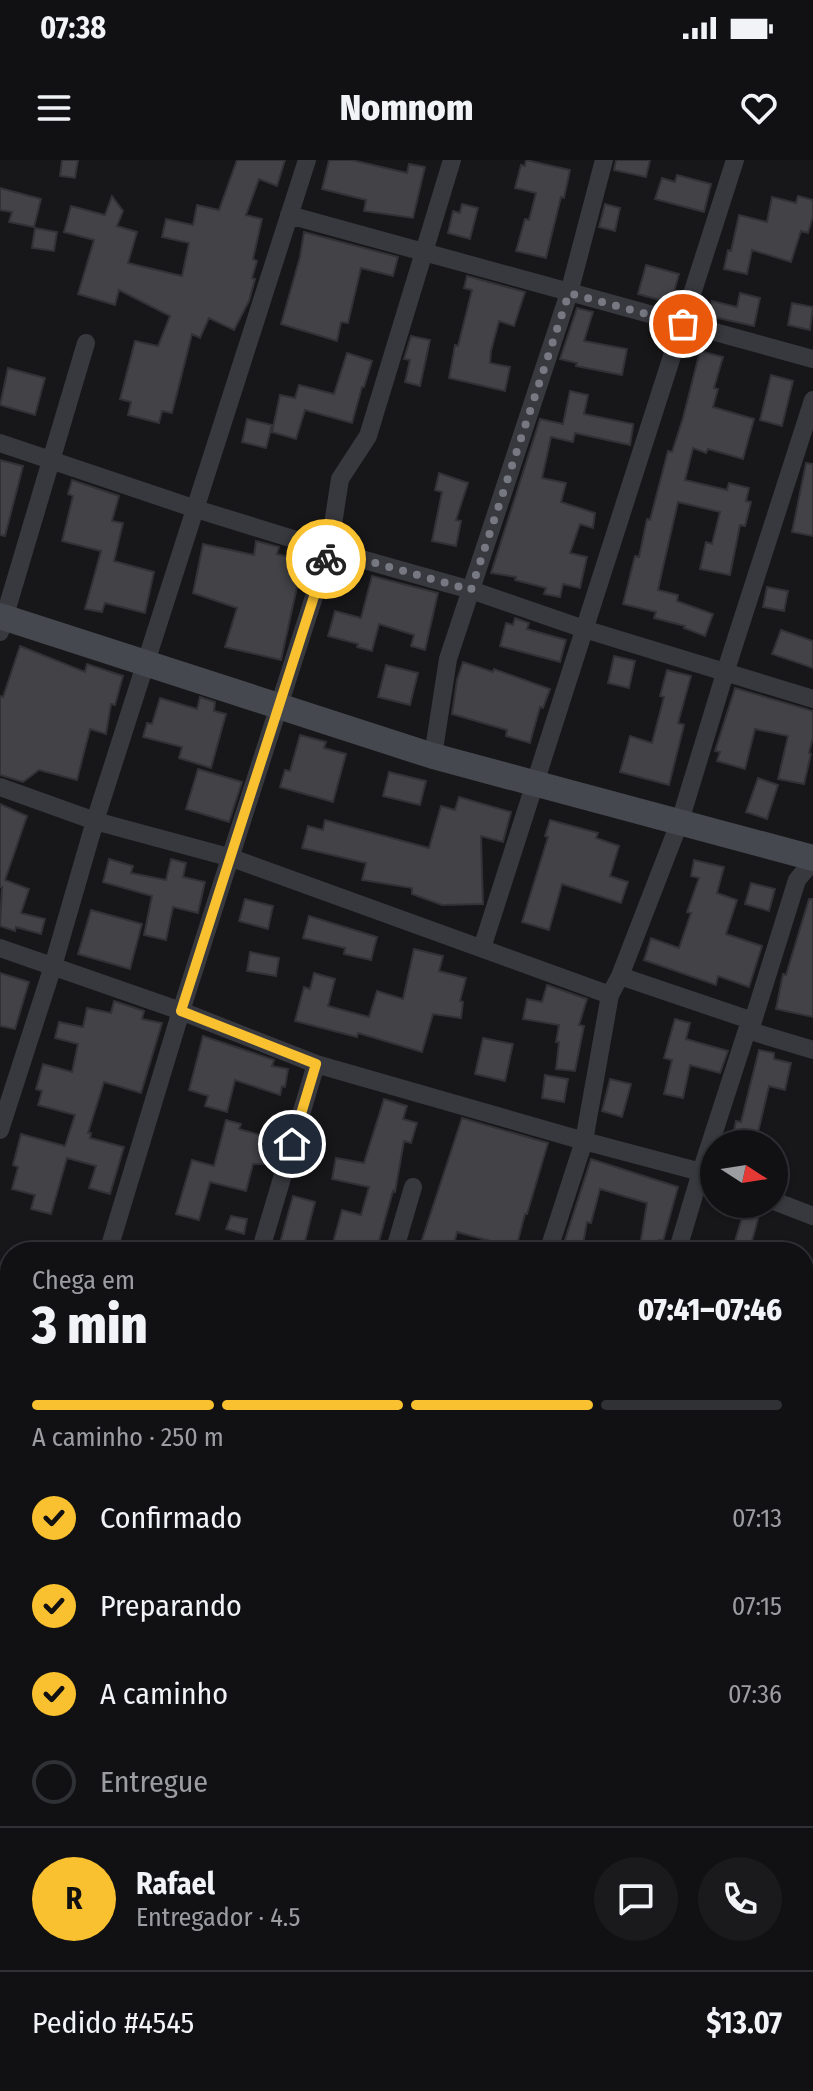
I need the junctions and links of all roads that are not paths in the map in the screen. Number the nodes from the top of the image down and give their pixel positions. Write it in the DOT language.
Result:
graph roads {
  1 [pos="307,160"];
  2 [pos="452,160"];
  3 [pos="604,160"];
  4 [pos="735,160"];
  5 [pos="289,215"];
  6 [pos="424,253"];
  7 [pos="569,293"];
  8 [pos="683,324"];
  9 [pos="86,343"];
  10 [pos="813,359"];
  11 [pos="813,400"];
  12 [pos="0,443"];
  13 [pos="50,460"];
  14 [pos="196,509"];
  15 [pos="329,550"];
  16 [pos="471,590"];
  17 [pos="2,622"];
  18 [pos="584,629"];
  19 [pos="146,664"];
  20 [pos="725,673"];
  21 [pos="813,699"];
  22 [pos="280,707"];
  23 [pos="433,756"];
  24 [pos="536,782"];
  25 [pos="0,787"];
  26 [pos="95,821"];
  27 [pos="680,821"];
  28 [pos="232,858"];
  29 [pos="813,860"];
  30 [pos="0,948"];
  31 [pos="482,948"];
  32 [pos="53,966"];
  33 [pos="620,976"];
  34 [pos="610,995"];
  35 [pos="181,1011"];
  36 [pos="750,1025"];
  37 [pos="813,1050"];
  38 [pos="316,1064"];
  39 [pos="0,1130"];
  40 [pos="721,1130"];
  41 [pos="584,1141"];
  42 [pos="700,1173"];
  43 [pos="413,1187"];
  44 [pos="700,1195"];
  45 [pos="788,1206"];
  46 [pos="813,1216"];
  47 [pos="111,1242"];
  48 [pos="263,1242"];
  49 [pos="397,1242"];
  50 [pos="551,1242"];
  51 [pos="681,1242"];
  1 -- 5 [label="street"];
  2 -- 6 [label="street"];
  3 -- 7 [label="street"];
  4 -- 8 [label="street"];
  5 -- 6 [label="street"];
  5 -- 14 [label="street"];
  6 -- 7 [label="street"];
  6 -- 15 [label="street"];
  7 -- 8 [label="street"];
  7 -- 16 [label="street"];
  8 -- 10 [label="street"];
  8 -- 18 [label="street"];
  9 -- 13 [label="street"];
  11 -- 20 [label="street"];
  12 -- 13 [label="street"];
  13 -- 14 [label="street"];
  13 -- 17 [label="street"];
  14 -- 15 [label="street"];
  14 -- 19 [label="street"];
  15 -- 16 [label="street"];
  15 -- 22 [label="street"];
  16 -- 18 [label="street"];
  16 -- 23 [label="street"];
  17 -- 19 [label="main road"];
  18 -- 20 [label="street"];
  18 -- 24 [label="street"];
  19 -- 22 [label="main road"];
  19 -- 26 [label="street"];
  20 -- 21 [label="street"];
  20 -- 27 [label="street"];
  22 -- 23 [label="main road"];
  22 -- 28 [label="street"];
  23 -- 24 [label="main road"];
  24 -- 27 [label="main road"];
  24 -- 31 [label="street"];
  25 -- 26 [label="street"];
  26 -- 28 [label="street"];
  26 -- 32 [label="street"];
  27 -- 29 [label="main road"];
  27 -- 33 [label="street"];
  28 -- 31 [label="street"];
  28 -- 35 [label="street"];
  29 -- 36 [label="street"];
  30 -- 32 [label="street"];
  31 -- 34 [label="street"];
  32 -- 35 [label="street"];
  32 -- 39 [label="street"];
  33 -- 34 [label="street"];
  33 -- 36 [label="street"];
  34 -- 41 [label="street"];
  35 -- 38 [label="street"];
  35 -- 47 [label="street"];
  36 -- 37 [label="street"];
  36 -- 40 [label="street"];
  38 -- 41 [label="street"];
  38 -- 48 [label="street"];
  41 -- 42 [label="street"];
  41 -- 50 [label="street"];
  43 -- 49 [label="street"];
  44 -- 51 [label="street"];
  45 -- 46 [label="street"];
}
